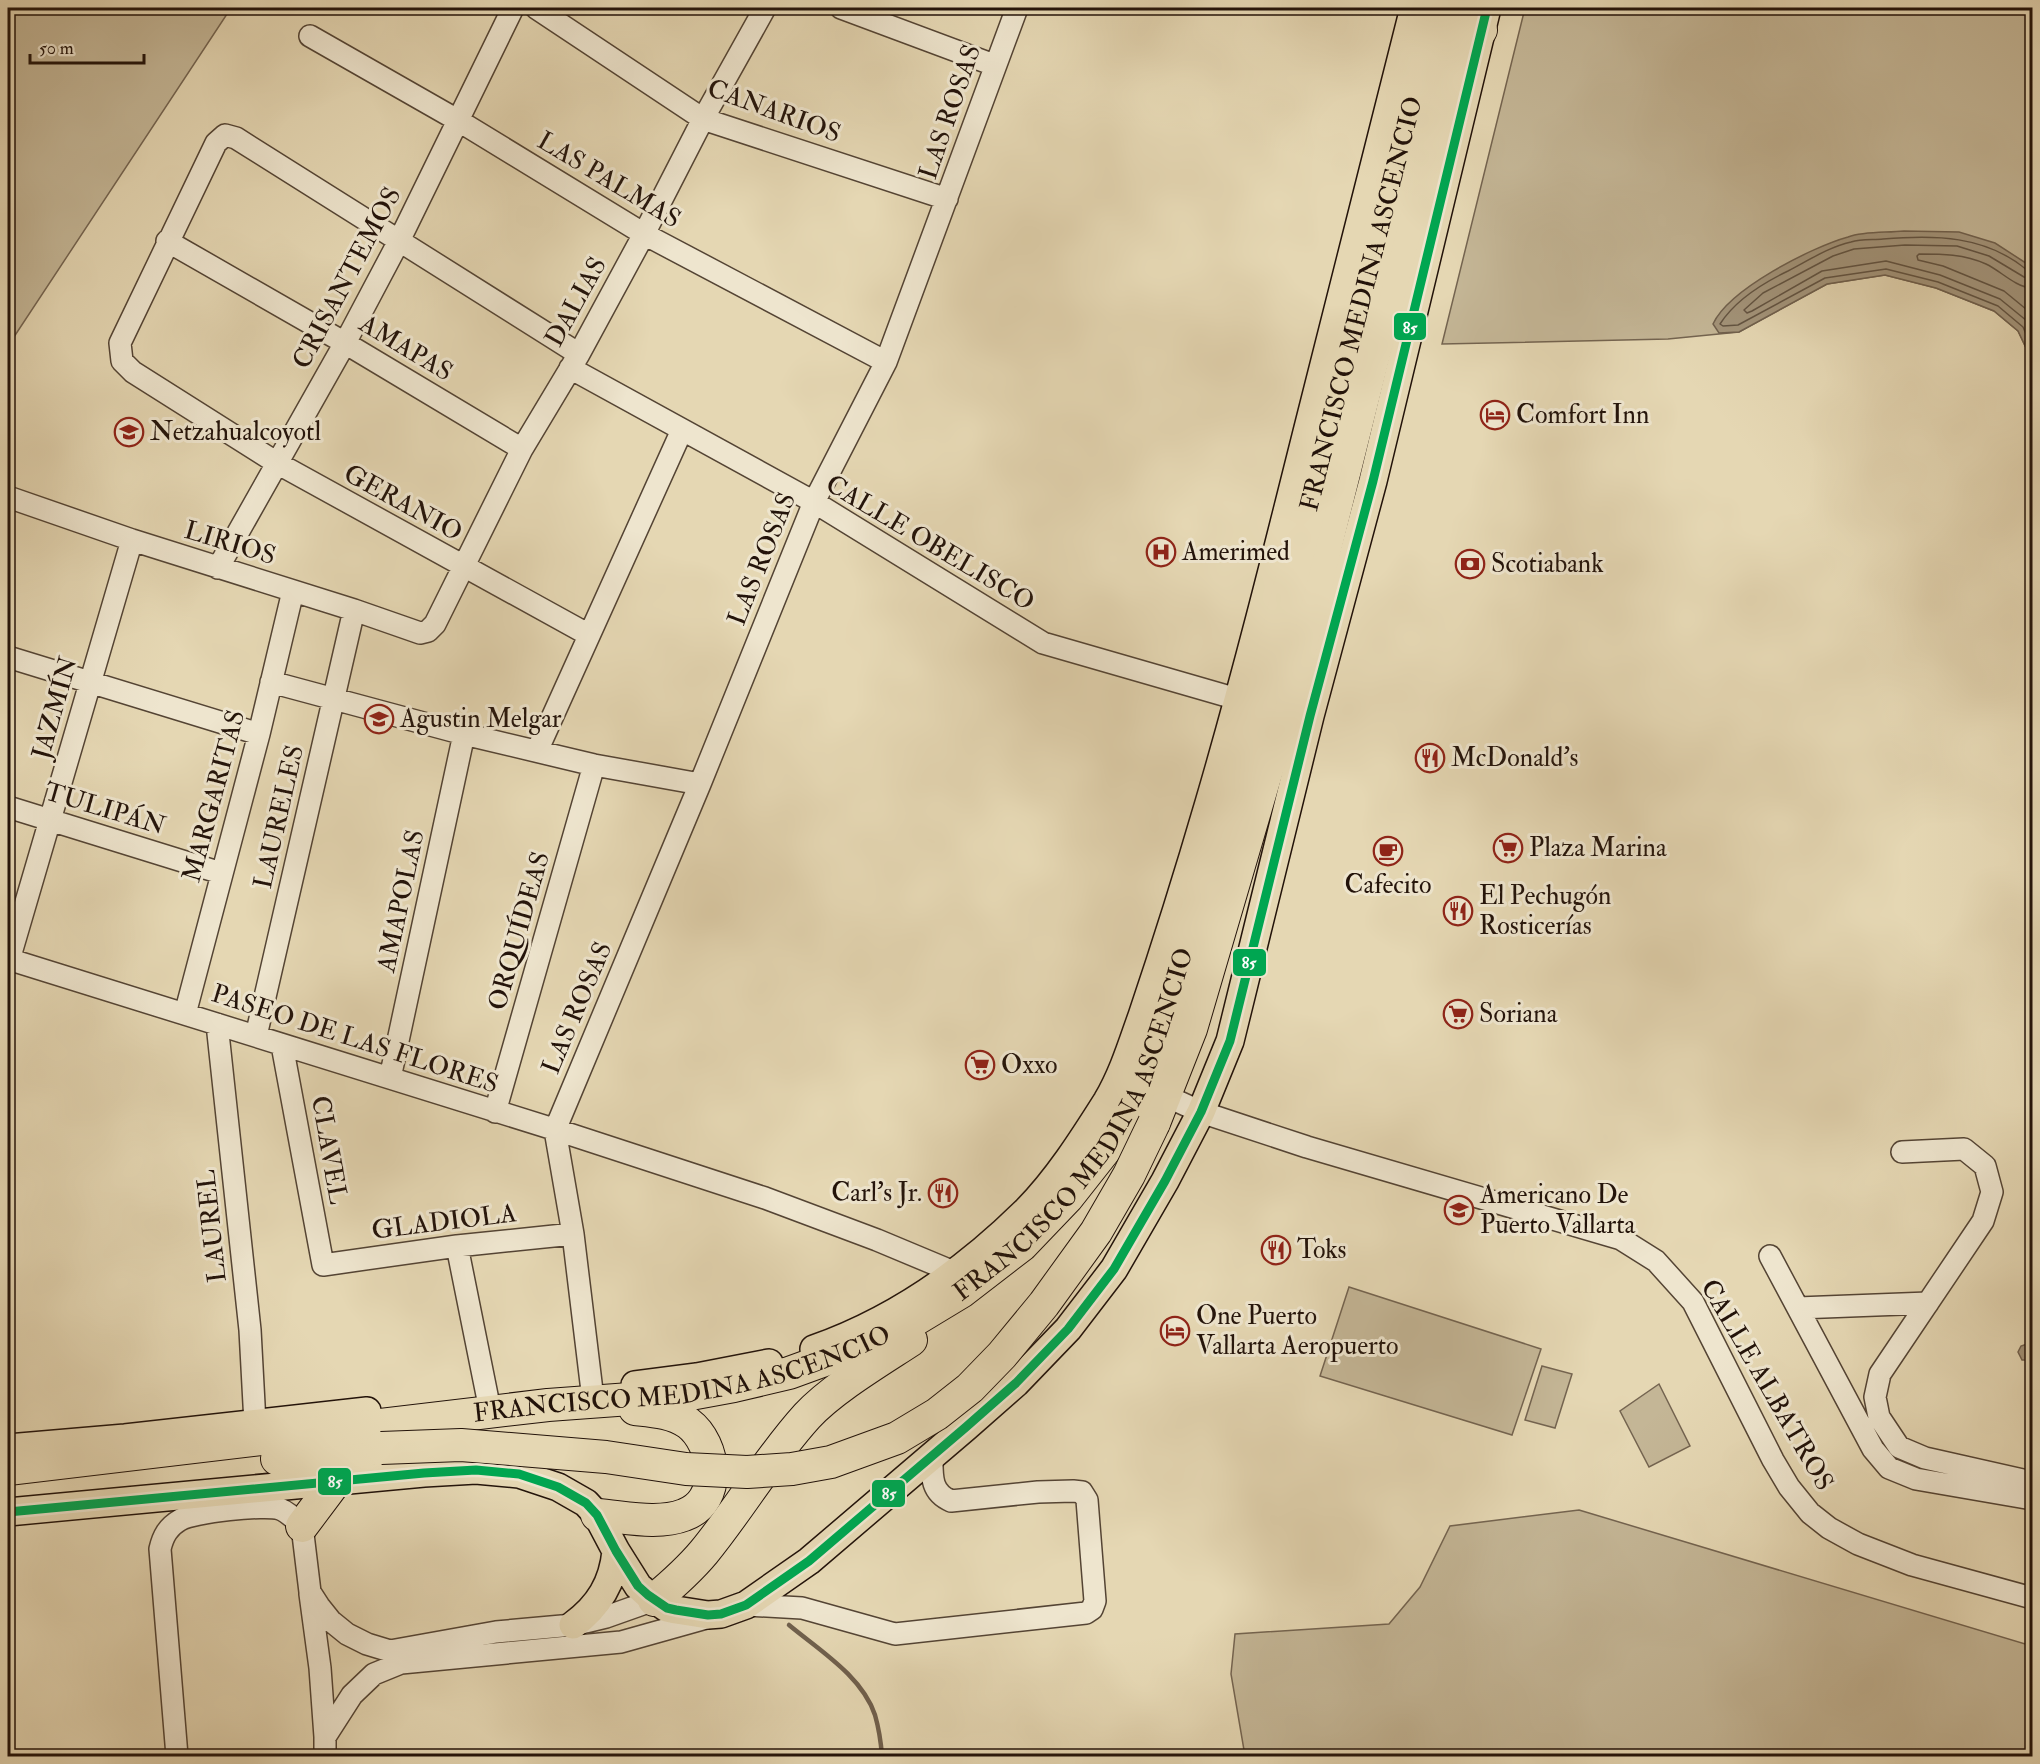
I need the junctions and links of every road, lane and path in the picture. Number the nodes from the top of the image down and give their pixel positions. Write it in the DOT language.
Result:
graph roads {
  1 [pos="513,8"];
  2 [pos="536,8"];
  3 [pos="765,8"];
  4 [pos="841,8"];
  5 [pos="1017,8"];
  6 [pos="1414,8"];
  7 [pos="1437,8"];
  8 [pos="1476,15"];
  9 [pos="309,36"];
  10 [pos="994,65"];
  11 [pos="703,119"];
  12 [pos="459,121"];
  13 [pos="948,199"];
  14 [pos="644,234"];
  15 [pos="167,241"];
  16 [pos="399,241"];
  17 [pos="345,343"];
  18 [pos="574,361"];
  19 [pos="886,362"];
  20 [pos="682,430"];
  21 [pos="522,449"];
  22 [pos="277,464"];
  23 [pos="8,496"];
  24 [pos="814,502"];
  25 [pos="132,540"];
  26 [pos="462,567"];
  27 [pos="218,568"];
  28 [pos="293,591"];
  29 [pos="354,610"];
  30 [pos="435,624"];
  31 [pos="589,636"];
  32 [pos="8,657"];
  33 [pos="271,682"];
  34 [pos="90,684"];
  35 [pos="334,699"];
  36 [pos="1261,706"];
  37 [pos="259,734"];
  38 [pos="464,734"];
  39 [pos="537,751"];
  40 [pos="594,765"];
  41 [pos="700,784"];
  42 [pos="8,807"];
  43 [pos="50,820"];
  44 [pos="221,873"];
  45 [pos="8,959"];
  46 [pos="185,1014"];
  47 [pos="217,1024"];
  48 [pos="256,1036"];
  49 [pos="282,1045"];
  50 [pos="390,1078"];
  51 [pos="1146,1094"];
  52 [pos="495,1112"];
  53 [pos="1201,1112"];
  54 [pos="555,1130"];
  55 [pos="1902,1152"];
  56 [pos="573,1234"];
  57 [pos="457,1246"];
  58 [pos="1770,1256"];
  59 [pos="323,1265"];
  60 [pos="959,1283"];
  61 [pos="1928,1303"];
  62 [pos="1798,1308"];
  63 [pos="592,1391"];
  64 [pos="488,1400"];
  65 [pos="548,1405"];
  66 [pos="1869,1421"];
  67 [pos="255,1423"];
  68 [pos="8,1448"];
  69 [pos="932,1455"];
  70 [pos="1925,1458"];
  71 [pos="8,1469"];
  72 [pos="1916,1479"];
  73 [pos="335,1482"];
  74 [pos="2032,1482"];
  75 [pos="8,1491"];
  76 [pos="2032,1499"];
  77 [pos="8,1512"];
  78 [pos="597,1515"];
  79 [pos="302,1526"];
  80 [pos="616,1551"];
  81 [pos="310,1592"];
  82 [pos="2032,1598"];
  83 [pos="654,1600"];
  84 [pos="733,1610"];
  85 [pos="573,1624"];
  86 [pos="325,1747"];
  87 [pos="177,1756"];
  1 -- 12 [label="street, CRISANTEMOS"];
  2 -- 11 [label="street, CANARIOS"];
  3 -- 11 [label="street, DALIAS"];
  4 -- 10 [label="street"];
  5 -- 10 [label="street, LAS ROSAS"];
  6 -- 36 [label="main road, FRANCISCO MEDINA ASCENCIO"];
  7 -- 36 [label="highway, FRANCISCO MEDINA ASCENCIO"];
  8 -- 36 [label="highway, FRANCISCO MEDINA ASCENCIO"];
  8 -- 53 [label="main road"];
  9 -- 12 [label="street, LAS PALMAS"];
  10 -- 13 [label="street, LAS ROSAS"];
  11 -- 13 [label="street, CANARIOS"];
  11 -- 14 [label="street, DALIAS"];
  12 -- 14 [label="street, LAS PALMAS"];
  12 -- 16 [label="street, CRISANTEMOS"];
  13 -- 19 [label="street, LAS ROSAS"];
  14 -- 18 [label="street, DALIAS"];
  14 -- 19 [label="street, LAS PALMAS"];
  15 -- 16 [label="street, CALLE OBELISCO"];
  15 -- 17 [label="street, AMAPAS"];
  15 -- 22 [label="street, GERANIO"];
  16 -- 17 [label="street, CRISANTEMOS"];
  16 -- 18 [label="street, CALLE OBELISCO"];
  17 -- 21 [label="street, AMAPAS"];
  17 -- 22 [label="street, CRISANTEMOS"];
  18 -- 20 [label="street, CALLE OBELISCO"];
  18 -- 21 [label="street, DALIAS"];
  19 -- 24 [label="street, LAS ROSAS"];
  20 -- 24 [label="street, CALLE OBELISCO"];
  20 -- 31 [label="street"];
  21 -- 26 [label="street, DALIAS"];
  22 -- 26 [label="street, GERANIO"];
  22 -- 27 [label="street, CRISANTEMOS"];
  23 -- 25 [label="street, LIRIOS"];
  24 -- 36 [label="street, CALLE OBELISCO"];
  24 -- 41 [label="street, LAS ROSAS"];
  25 -- 27 [label="street, LIRIOS"];
  25 -- 34 [label="street, JAZMÍN"];
  26 -- 30 [label="street, DALIAS"];
  26 -- 31 [label="street, GERANIO"];
  27 -- 28 [label="street, LIRIOS"];
  28 -- 29 [label="street, LIRIOS"];
  28 -- 33 [label="street, MARGARITAS"];
  29 -- 30 [label="street, LIRIOS"];
  29 -- 35 [label="street, LAURELES"];
  31 -- 39 [label="street"];
  32 -- 34 [label="street"];
  33 -- 35 [label="street"];
  33 -- 37 [label="street, MARGARITAS"];
  34 -- 37 [label="street"];
  34 -- 43 [label="street, JAZMÍN"];
  35 -- 38 [label="street"];
  35 -- 48 [label="street, LAURELES"];
  36 -- 51 [label="main road, FRANCISCO MEDINA ASCENCIO"];
  36 -- 51 [label="highway, FRANCISCO MEDINA ASCENCIO"];
  37 -- 44 [label="street, MARGARITAS"];
  38 -- 39 [label="street"];
  38 -- 50 [label="street, AMAPOLAS"];
  39 -- 40 [label="street"];
  40 -- 41 [label="street"];
  40 -- 52 [label="street, ORQUÍDEAS"];
  41 -- 54 [label="street, LAS ROSAS"];
  42 -- 43 [label="street, TULIPÁN"];
  43 -- 44 [label="street, TULIPÁN"];
  43 -- 45 [label="street, JAZMÍN"];
  44 -- 46 [label="street, MARGARITAS"];
  45 -- 46 [label="street, PASEO DE LAS FLORES"];
  46 -- 47 [label="street, PASEO DE LAS FLORES"];
  47 -- 48 [label="street, PASEO DE LAS FLORES"];
  47 -- 67 [label="street, LAUREL"];
  48 -- 49 [label="street, PASEO DE LAS FLORES"];
  49 -- 50 [label="street, PASEO DE LAS FLORES"];
  49 -- 59 [label="street, CLAVEL"];
  50 -- 52 [label="street, PASEO DE LAS FLORES"];
  51 -- 53 [label="street, CALLE ALBATROS"];
  51 -- 60 [label="highway, FRANCISCO MEDINA ASCENCIO"];
  51 -- 75 [label="highway, bridge"];
  52 -- 54 [label="street, PASEO DE LAS FLORES"];
  53 -- 69 [label="main road"];
  53 -- 82 [label="street, CALLE ALBATROS"];
  54 -- 56 [label="street"];
  54 -- 60 [label="street, PASEO DE LAS FLORES"];
  55 -- 61 [label="street"];
  56 -- 57 [label="street, GLADIOLA"];
  56 -- 63 [label="street"];
  57 -- 59 [label="street, GLADIOLA"];
  57 -- 64 [label="street"];
  58 -- 62 [label="street"];
  60 -- 63 [label="main road, FRANCISCO MEDINA ASCENCIO"];
  60 -- 65 [label="highway, FRANCISCO MEDINA ASCENCIO"];
  60 -- 83 [label="highway"];
  61 -- 62 [label="street"];
  61 -- 66 [label="street"];
  62 -- 66 [label="street"];
  63 -- 64 [label="main road, FRANCISCO MEDINA ASCENCIO"];
  64 -- 67 [label="main road, FRANCISCO MEDINA ASCENCIO"];
  65 -- 71 [label="highway, FRANCISCO MEDINA ASCENCIO"];
  65 -- 78 [label="highway"];
  66 -- 70 [label="street"];
  66 -- 72 [label="street"];
  67 -- 68 [label="main road, FRANCISCO MEDINA ASCENCIO"];
  69 -- 84 [label="main road"];
  69 -- 84 [label="street"];
  70 -- 72 [label="street"];
  70 -- 74 [label="street"];
  72 -- 76 [label="street"];
  73 -- 77 [label="main road"];
  73 -- 78 [label="main road"];
  73 -- 79 [label="highway"];
  78 -- 80 [label="main road"];
  79 -- 81 [label="street"];
  79 -- 87 [label="street"];
  80 -- 83 [label="main road"];
  80 -- 85 [label="main road"];
  81 -- 85 [label="street"];
  81 -- 86 [label="street"];
  83 -- 84 [label="main road"];
  83 -- 85 [label="street"];
  84 -- 86 [label="street"];
}
